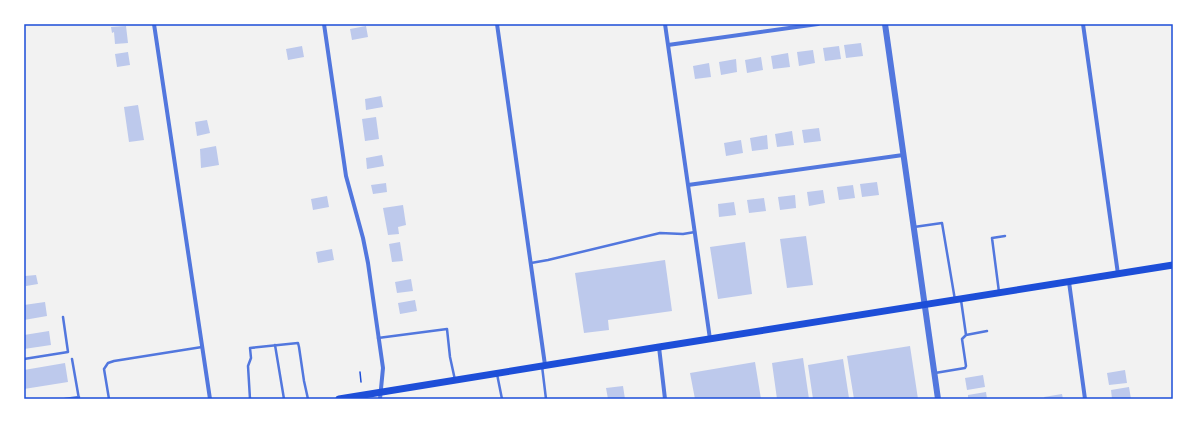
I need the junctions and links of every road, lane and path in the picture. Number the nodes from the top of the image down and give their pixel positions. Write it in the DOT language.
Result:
graph roads {
  1 [pos="154,24"];
  2 [pos="324,24"];
  3 [pos="497,24"];
  4 [pos="665,24"];
  5 [pos="818,24"];
  6 [pos="885,24"];
  7 [pos="1083,24"];
  8 [pos="668,45"];
  9 [pos="903,155"];
  10 [pos="688,185"];
  11 [pos="914,228"];
  12 [pos="695,232"];
  13 [pos="1005,236"];
  14 [pos="531,263"];
  15 [pos="1173,265"];
  16 [pos="1118,274"];
  17 [pos="1069,282"];
  18 [pos="1000,293"];
  19 [pos="958,300"];
  20 [pos="924,305"];
  21 [pos="63,317"];
  22 [pos="987,331"];
  23 [pos="966,335"];
  24 [pos="378,338"];
  25 [pos="710,339"];
  26 [pos="275,345"];
  27 [pos="202,347"];
  28 [pos="659,347"];
  29 [pos="24,359"];
  30 [pos="72,359"];
  31 [pos="544,366"];
  32 [pos="360,372"];
  33 [pos="497,373"];
  34 [pos="934,373"];
  35 [pos="456,380"];
  36 [pos="361,382"];
  37 [pos="381,396"];
  38 [pos="79,398"];
  39 [pos="65,399"];
  40 [pos="109,399"];
  41 [pos="210,399"];
  42 [pos="250,399"];
  43 [pos="284,399"];
  44 [pos="308,399"];
  45 [pos="338,399"];
  46 [pos="502,399"];
  47 [pos="546,399"];
  48 [pos="665,399"];
  49 [pos="938,399"];
  50 [pos="1085,399"];
  1 -- 27 [label="street"];
  2 -- 24 [label="street"];
  3 -- 14 [label="street"];
  4 -- 8 [label="street"];
  5 -- 8 [label="street"];
  6 -- 9 [label="street"];
  7 -- 16 [label="street"];
  8 -- 10 [label="street"];
  9 -- 10 [label="street"];
  9 -- 11 [label="street"];
  10 -- 12 [label="street"];
  11 -- 19 [label="lane"];
  11 -- 20 [label="street"];
  12 -- 14 [label="lane"];
  12 -- 25 [label="street"];
  13 -- 18 [label="lane"];
  14 -- 31 [label="street"];
  15 -- 16 [label="main road"];
  16 -- 17 [label="main road"];
  17 -- 18 [label="main road"];
  17 -- 50 [label="street"];
  18 -- 19 [label="main road"];
  19 -- 20 [label="main road"];
  19 -- 23 [label="lane"];
  20 -- 25 [label="main road"];
  20 -- 34 [label="street"];
  21 -- 29 [label="lane"];
  22 -- 23 [label="lane"];
  23 -- 34 [label="lane"];
  24 -- 35 [label="lane"];
  24 -- 37 [label="street"];
  25 -- 28 [label="main road"];
  26 -- 42 [label="lane"];
  26 -- 43 [label="lane"];
  26 -- 44 [label="lane"];
  27 -- 40 [label="lane"];
  27 -- 41 [label="street"];
  28 -- 31 [label="main road"];
  28 -- 48 [label="street"];
  30 -- 38 [label="lane"];
  31 -- 33 [label="main road"];
  31 -- 47 [label="lane"];
  32 -- 36 [label="path"];
  33 -- 35 [label="main road"];
  33 -- 46 [label="lane"];
  34 -- 49 [label="street"];
  35 -- 37 [label="main road"];
  37 -- 45 [label="main road"];
  38 -- 39 [label="lane"];
}
